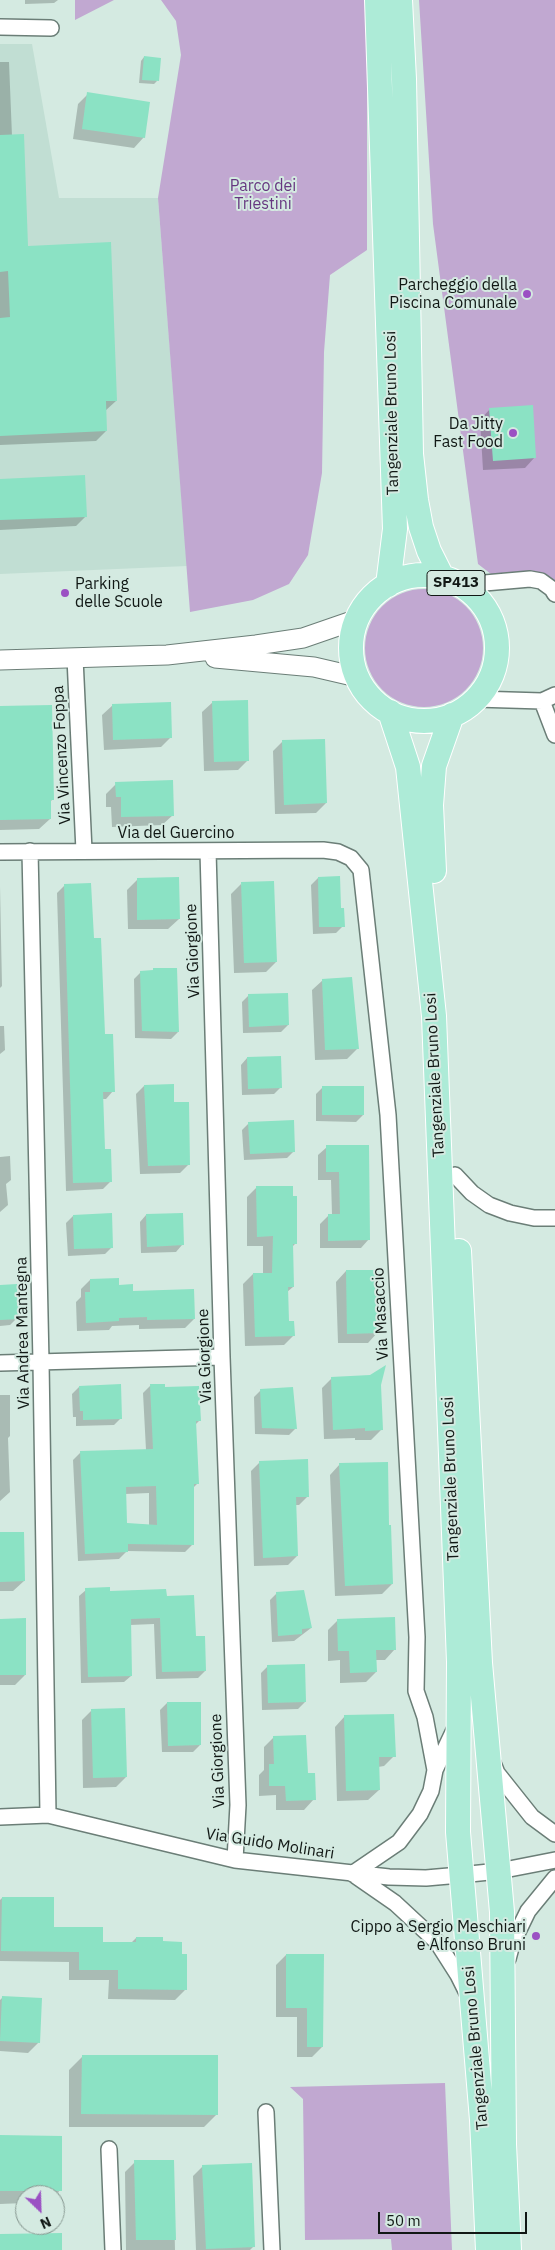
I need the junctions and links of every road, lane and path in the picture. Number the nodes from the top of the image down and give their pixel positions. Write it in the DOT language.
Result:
graph roads {
  1 [pos="378,0"];
  2 [pos="400,0"];
  3 [pos="0,27"];
  4 [pos="52,28"];
  5 [pos="452,581"];
  6 [pos="388,585"];
  7 [pos="555,594"];
  8 [pos="358,619"];
  9 [pos="167,655"];
  10 [pos="75,658"];
  11 [pos="0,660"];
  12 [pos="357,677"];
  13 [pos="548,698"];
  14 [pos="476,699"];
  15 [pos="390,712"];
  16 [pos="452,715"];
  17 [pos="555,735"];
  18 [pos="30,851"];
  19 [pos="84,851"];
  20 [pos="208,851"];
  21 [pos="0,852"];
  22 [pos="351,858"];
  23 [pos="455,1176"];
  24 [pos="555,1218"];
  25 [pos="222,1357"];
  26 [pos="41,1362"];
  27 [pos="0,1363"];
  28 [pos="458,1722"];
  29 [pos="488,1749"];
  30 [pos="435,1770"];
  31 [pos="48,1815"];
  32 [pos="0,1817"];
  33 [pos="555,1834"];
  34 [pos="235,1860"];
  35 [pos="555,1860"];
  36 [pos="479,1873"];
  37 [pos="352,1874"];
  38 [pos="555,1878"];
  39 [pos="502,1985"];
  40 [pos="473,2008"];
  41 [pos="266,2112"];
  42 [pos="109,2149"];
  43 [pos="113,2250"];
  44 [pos="272,2250"];
  45 [pos="488,2250"];
  46 [pos="509,2250"];
  1 -- 6 [label="main road, Tangenziale Bruno Losi"];
  2 -- 5 [label="main road, Tangenziale Bruno Losi"];
  3 -- 4 [label="street"];
  5 -- 6 [label="main road, SP413"];
  5 -- 7 [label="street"];
  5 -- 14 [label="main road, SP413"];
  6 -- 8 [label="main road, SP413"];
  8 -- 9 [label="street"];
  8 -- 12 [label="main road, SP413"];
  9 -- 10 [label="street"];
  9 -- 12 [label="street"];
  10 -- 11 [label="street"];
  10 -- 19 [label="street, Via Vincenzo Foppa"];
  12 -- 15 [label="main road, SP413"];
  13 -- 14 [label="street"];
  13 -- 17 [label="street"];
  14 -- 16 [label="main road, SP413"];
  15 -- 16 [label="main road, SP413"];
  15 -- 28 [label="main road, Tangenziale Bruno Losi"];
  16 -- 23 [label="main road, Tangenziale Bruno Losi"];
  18 -- 19 [label="street, Via del Guercino"];
  18 -- 21 [label="street, Via del Guercino"];
  18 -- 26 [label="street, Via Andrea Mantegna"];
  19 -- 20 [label="street, Via del Guercino"];
  20 -- 22 [label="street, Via del Guercino"];
  20 -- 25 [label="street, Via Giorgione"];
  22 -- 30 [label="street, Via Masaccio"];
  23 -- 24 [label="street"];
  23 -- 29 [label="main road, Tangenziale Bruno Losi"];
  25 -- 26 [label="street"];
  25 -- 34 [label="street, Via Giorgione"];
  26 -- 27 [label="street"];
  26 -- 31 [label="street, Via Andrea Mantegna"];
  28 -- 30 [label="street"];
  28 -- 36 [label="main road, Tangenziale Bruno Losi"];
  29 -- 33 [label="street"];
  29 -- 36 [label="main road, Tangenziale Bruno Losi"];
  30 -- 37 [label="street"];
  31 -- 32 [label="street, Via Guido Molinari"];
  31 -- 34 [label="street, Via Guido Molinari"];
  34 -- 37 [label="street, Via Guido Molinari"];
  35 -- 36 [label="street, Via Guido Molinari"];
  36 -- 37 [label="street, Via Guido Molinari"];
  36 -- 39 [label="main road, Tangenziale Bruno Losi"];
  36 -- 40 [label="main road, Tangenziale Bruno Losi"];
  37 -- 40 [label="street"];
  38 -- 39 [label="street"];
  39 -- 46 [label="main road, Tangenziale Bruno Losi"];
  40 -- 45 [label="main road, Tangenziale Bruno Losi"];
  41 -- 44 [label="street"];
  42 -- 43 [label="street"];
}
